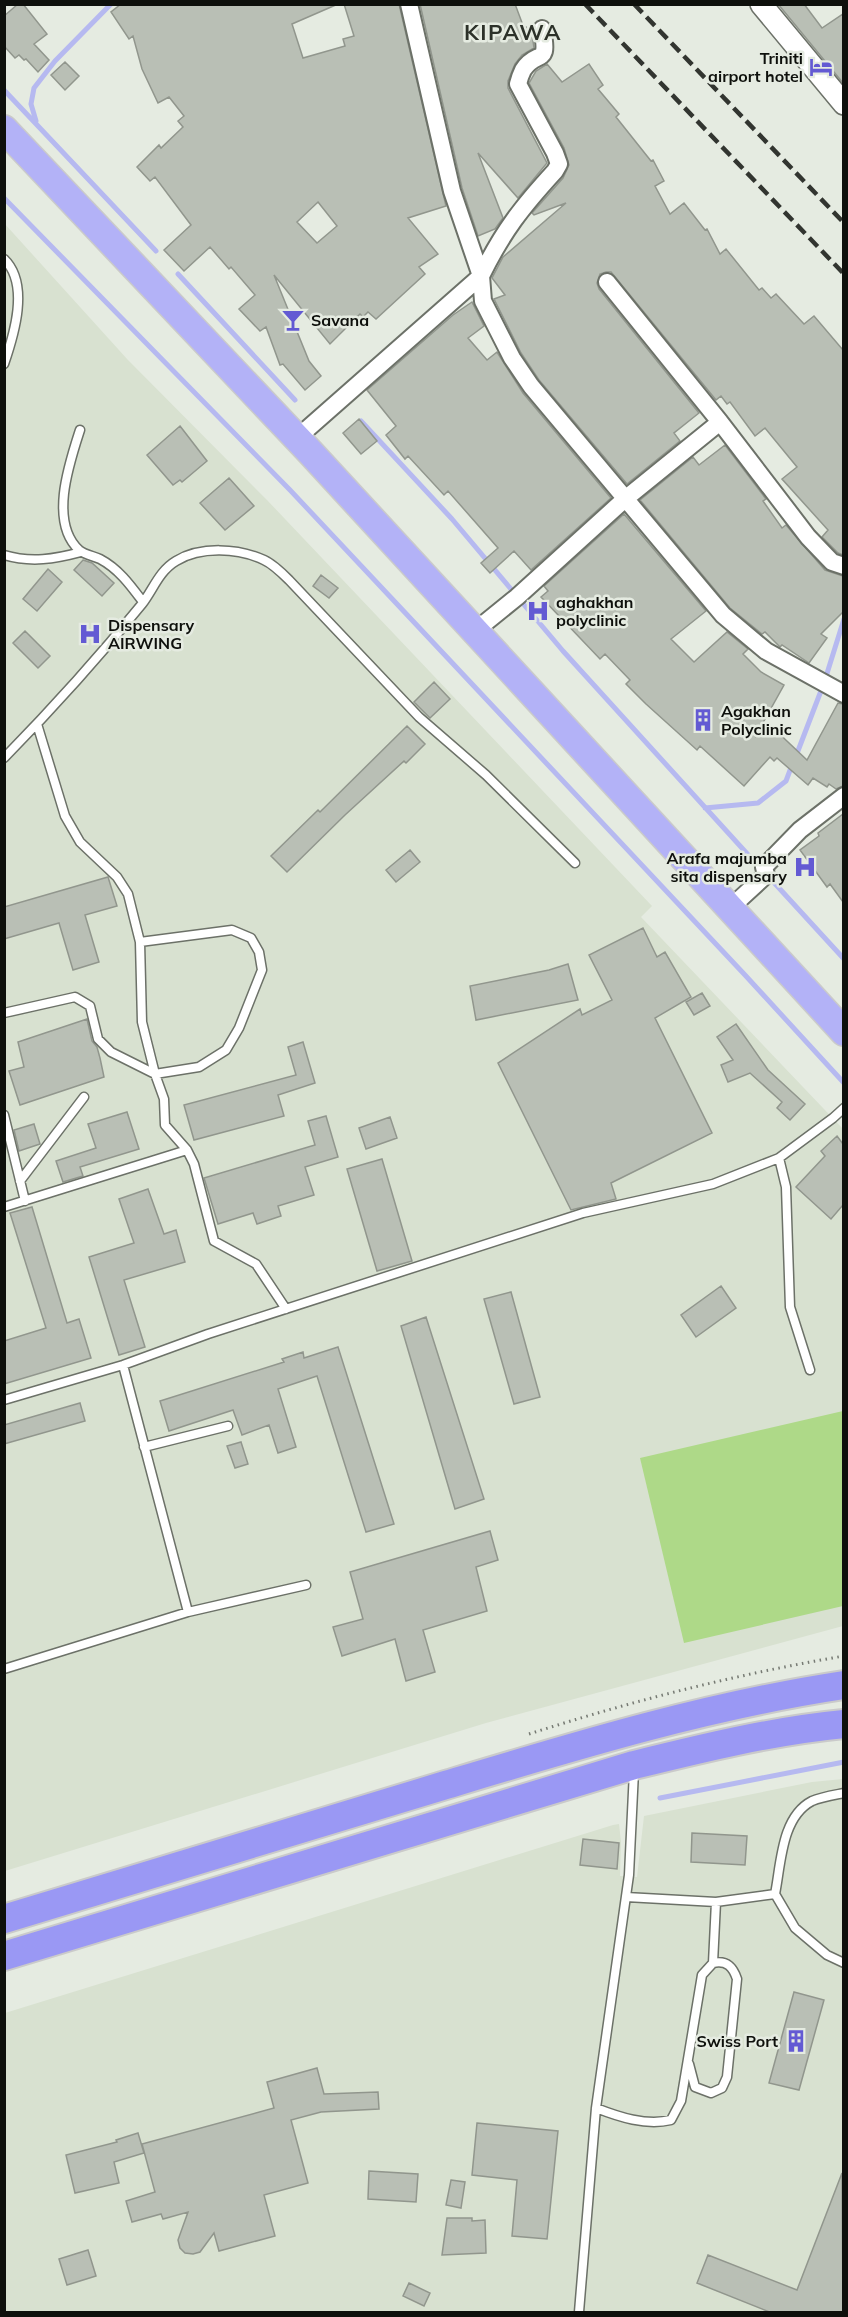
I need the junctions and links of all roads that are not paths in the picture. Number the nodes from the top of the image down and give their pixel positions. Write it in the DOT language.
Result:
graph roads {
  1 [pos="408,4"];
  2 [pos="761,4"];
  3 [pos="542,29"];
  4 [pos="843,104"];
  5 [pos="4,129"];
  6 [pos="4,259"];
  7 [pos="481,276"];
  8 [pos="607,282"];
  9 [pos="4,364"];
  10 [pos="720,422"];
  11 [pos="80,430"];
  12 [pos="297,438"];
  13 [pos="625,499"];
  14 [pos="81,552"];
  15 [pos="4,555"];
  16 [pos="843,566"];
  17 [pos="143,602"];
  18 [pos="475,631"];
  19 [pos="843,694"];
  20 [pos="37,724"];
  21 [pos="4,758"];
  22 [pos="843,796"];
  23 [pos="575,863"];
  24 [pos="729,909"];
  25 [pos="140,942"];
  26 [pos="4,1013"];
  27 [pos="843,1032"];
  28 [pos="155,1074"];
  29 [pos="84,1097"];
  30 [pos="843,1108"];
  31 [pos="4,1115"];
  32 [pos="187,1150"];
  33 [pos="779,1158"];
  34 [pos="20,1181"];
  35 [pos="25,1201"];
  36 [pos="4,1207"];
  37 [pos="286,1309"];
  38 [pos="123,1365"];
  39 [pos="810,1370"];
  40 [pos="4,1400"];
  41 [pos="228,1426"];
  42 [pos="144,1447"];
  43 [pos="306,1585"];
  44 [pos="188,1612"];
  45 [pos="4,1669"];
  46 [pos="843,1685"];
  47 [pos="843,1724"];
  48 [pos="634,1765"];
  49 [pos="843,1793"];
  50 [pos="775,1894"];
  51 [pos="626,1897"];
  52 [pos="716,1902"];
  53 [pos="4,1919"];
  54 [pos="715,1936"];
  55 [pos="4,1956"];
  56 [pos="724,1962"];
  57 [pos="713,1963"];
  58 [pos="843,1964"];
  59 [pos="688,2057"];
  60 [pos="596,2108"];
  61 [pos="579,2313"];
  1 -- 7 [label="street"];
  2 -- 4 [label="street"];
  3 -- 7 [label="street"];
  5 -- 12 [label="main road"];
  6 -- 9 [label="lane"];
  7 -- 12 [label="street"];
  7 -- 13 [label="street"];
  8 -- 10 [label="street"];
  10 -- 13 [label="street"];
  10 -- 16 [label="street"];
  11 -- 14 [label="lane"];
  12 -- 18 [label="main road"];
  13 -- 18 [label="street"];
  13 -- 19 [label="street"];
  14 -- 15 [label="lane"];
  14 -- 17 [label="lane"];
  17 -- 20 [label="lane"];
  17 -- 23 [label="lane"];
  18 -- 24 [label="main road"];
  20 -- 21 [label="lane"];
  20 -- 25 [label="lane"];
  22 -- 24 [label="street"];
  24 -- 27 [label="main road"];
  25 -- 28 [label="lane"];
  25 -- 28 [label="lane"];
  26 -- 28 [label="lane"];
  28 -- 32 [label="lane"];
  29 -- 34 [label="lane"];
  30 -- 33 [label="lane"];
  31 -- 34 [label="lane"];
  32 -- 35 [label="lane"];
  32 -- 37 [label="lane"];
  33 -- 37 [label="lane"];
  33 -- 39 [label="lane"];
  34 -- 35 [label="lane"];
  35 -- 36 [label="lane"];
  37 -- 38 [label="lane"];
  38 -- 40 [label="lane"];
  38 -- 42 [label="lane"];
  41 -- 42 [label="lane"];
  42 -- 44 [label="lane"];
  43 -- 44 [label="lane"];
  44 -- 45 [label="lane"];
  46 -- 53 [label="highway"];
  47 -- 48 [label="highway"];
  48 -- 51 [label="lane"];
  48 -- 55 [label="highway"];
  49 -- 50 [label="lane"];
  50 -- 52 [label="lane"];
  50 -- 58 [label="lane"];
  51 -- 52 [label="lane"];
  51 -- 60 [label="lane"];
  52 -- 54 [label="lane"];
  54 -- 56 [label="lane"];
  54 -- 57 [label="lane"];
  56 -- 57 [label="lane"];
  56 -- 59 [label="lane"];
  57 -- 59 [label="lane"];
  59 -- 60 [label="lane"];
  60 -- 61 [label="lane"];
}
